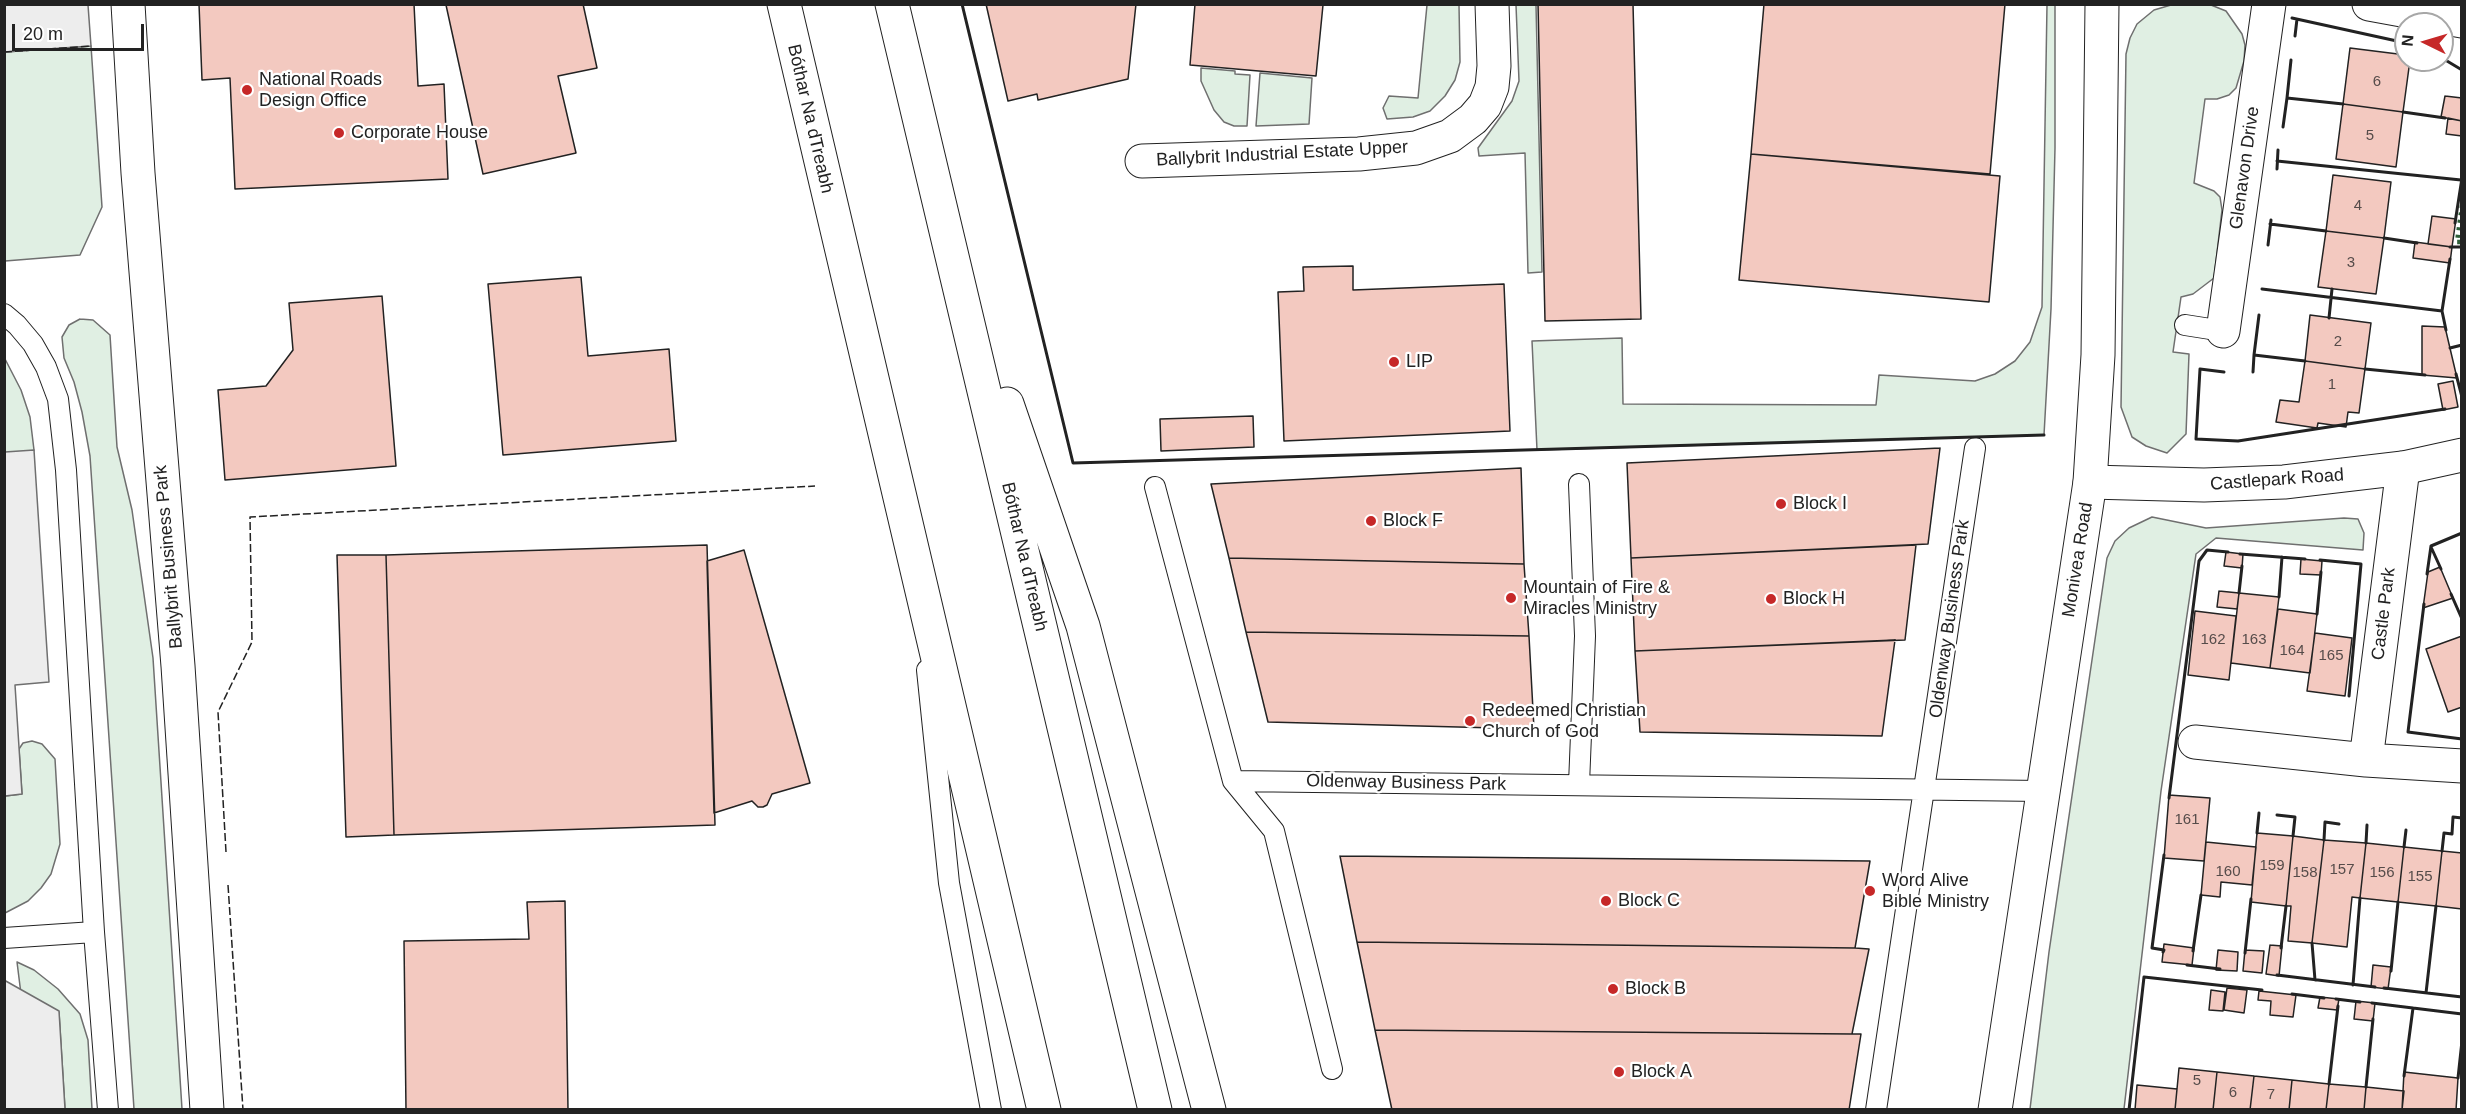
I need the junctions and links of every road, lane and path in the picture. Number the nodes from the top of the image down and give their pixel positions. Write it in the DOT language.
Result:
graph roads {
  1 [pos="128,4"];
  2 [pos="784,4"];
  3 [pos="892,4"];
  4 [pos="1492,4"];
  5 [pos="2102,4"];
  6 [pos="2269,4"];
  7 [pos="2383,6"];
  8 [pos="2462,21"];
  9 [pos="1142,160"];
  10 [pos="945,223"];
  11 [pos="4,314"];
  12 [pos="2185,325"];
  13 [pos="2223,331"];
  14 [pos="1975,448"];
  15 [pos="2462,455"];
  16 [pos="2403,468"];
  17 [pos="2090,482"];
  18 [pos="1579,484"];
  19 [pos="1155,486"];
  20 [pos="918,583"];
  21 [pos="2195,742"];
  22 [pos="2366,760"];
  23 [pos="2462,766"];
  24 [pos="1233,781"];
  25 [pos="1579,784"];
  26 [pos="1924,791"];
  27 [pos="2042,791"];
  28 [pos="94,932"];
  29 [pos="4,938"];
  30 [pos="1332,1069"];
  31 [pos="108,1110"];
  32 [pos="207,1110"];
  33 [pos="991,1110"];
  34 [pos="1044,1110"];
  35 [pos="1155,1110"];
  36 [pos="1209,1110"];
  37 [pos="1876,1110"];
  38 [pos="1995,1110"];
  1 -- 32 [label="main road, Ballybrit Business Park"];
  2 -- 20 [label="main road, Bóthar Na dTreabh"];
  3 -- 10 [label="main road, Bóthar Na dTreabh"];
  4 -- 9 [label="main road, Ballybrit Industrial Estate Upper"];
  5 -- 17 [label="main road, Monivea Road"];
  6 -- 13 [label="main road, Glenavon Drive"];
  7 -- 8 [label="main road"];
  10 -- 35 [label="main road, Bóthar Na dTreabh"];
  10 -- 36 [label="main road"];
  11 -- 28 [label="lane"];
  12 -- 13 [label="lane"];
  14 -- 26 [label="lane, Oldenway Business Park"];
  15 -- 16 [label="main road, Castlepark Road"];
  16 -- 17 [label="main road, Castlepark Road"];
  16 -- 22 [label="main road, Castle Park"];
  17 -- 27 [label="main road, Monivea Road"];
  18 -- 25 [label="lane"];
  19 -- 24 [label="lane"];
  20 -- 33 [label="lane"];
  20 -- 34 [label="main road, Bóthar Na dTreabh"];
  21 -- 22 [label="main road"];
  22 -- 23 [label="main road"];
  24 -- 25 [label="lane, Oldenway Business Park"];
  24 -- 30 [label="lane"];
  25 -- 26 [label="lane, Oldenway Business Park"];
  26 -- 27 [label="lane, Oldenway Business Park"];
  26 -- 37 [label="lane, Oldenway Business Park"];
  27 -- 38 [label="main road, Monivea Road"];
  28 -- 29 [label="lane"];
  28 -- 31 [label="lane"];
}
